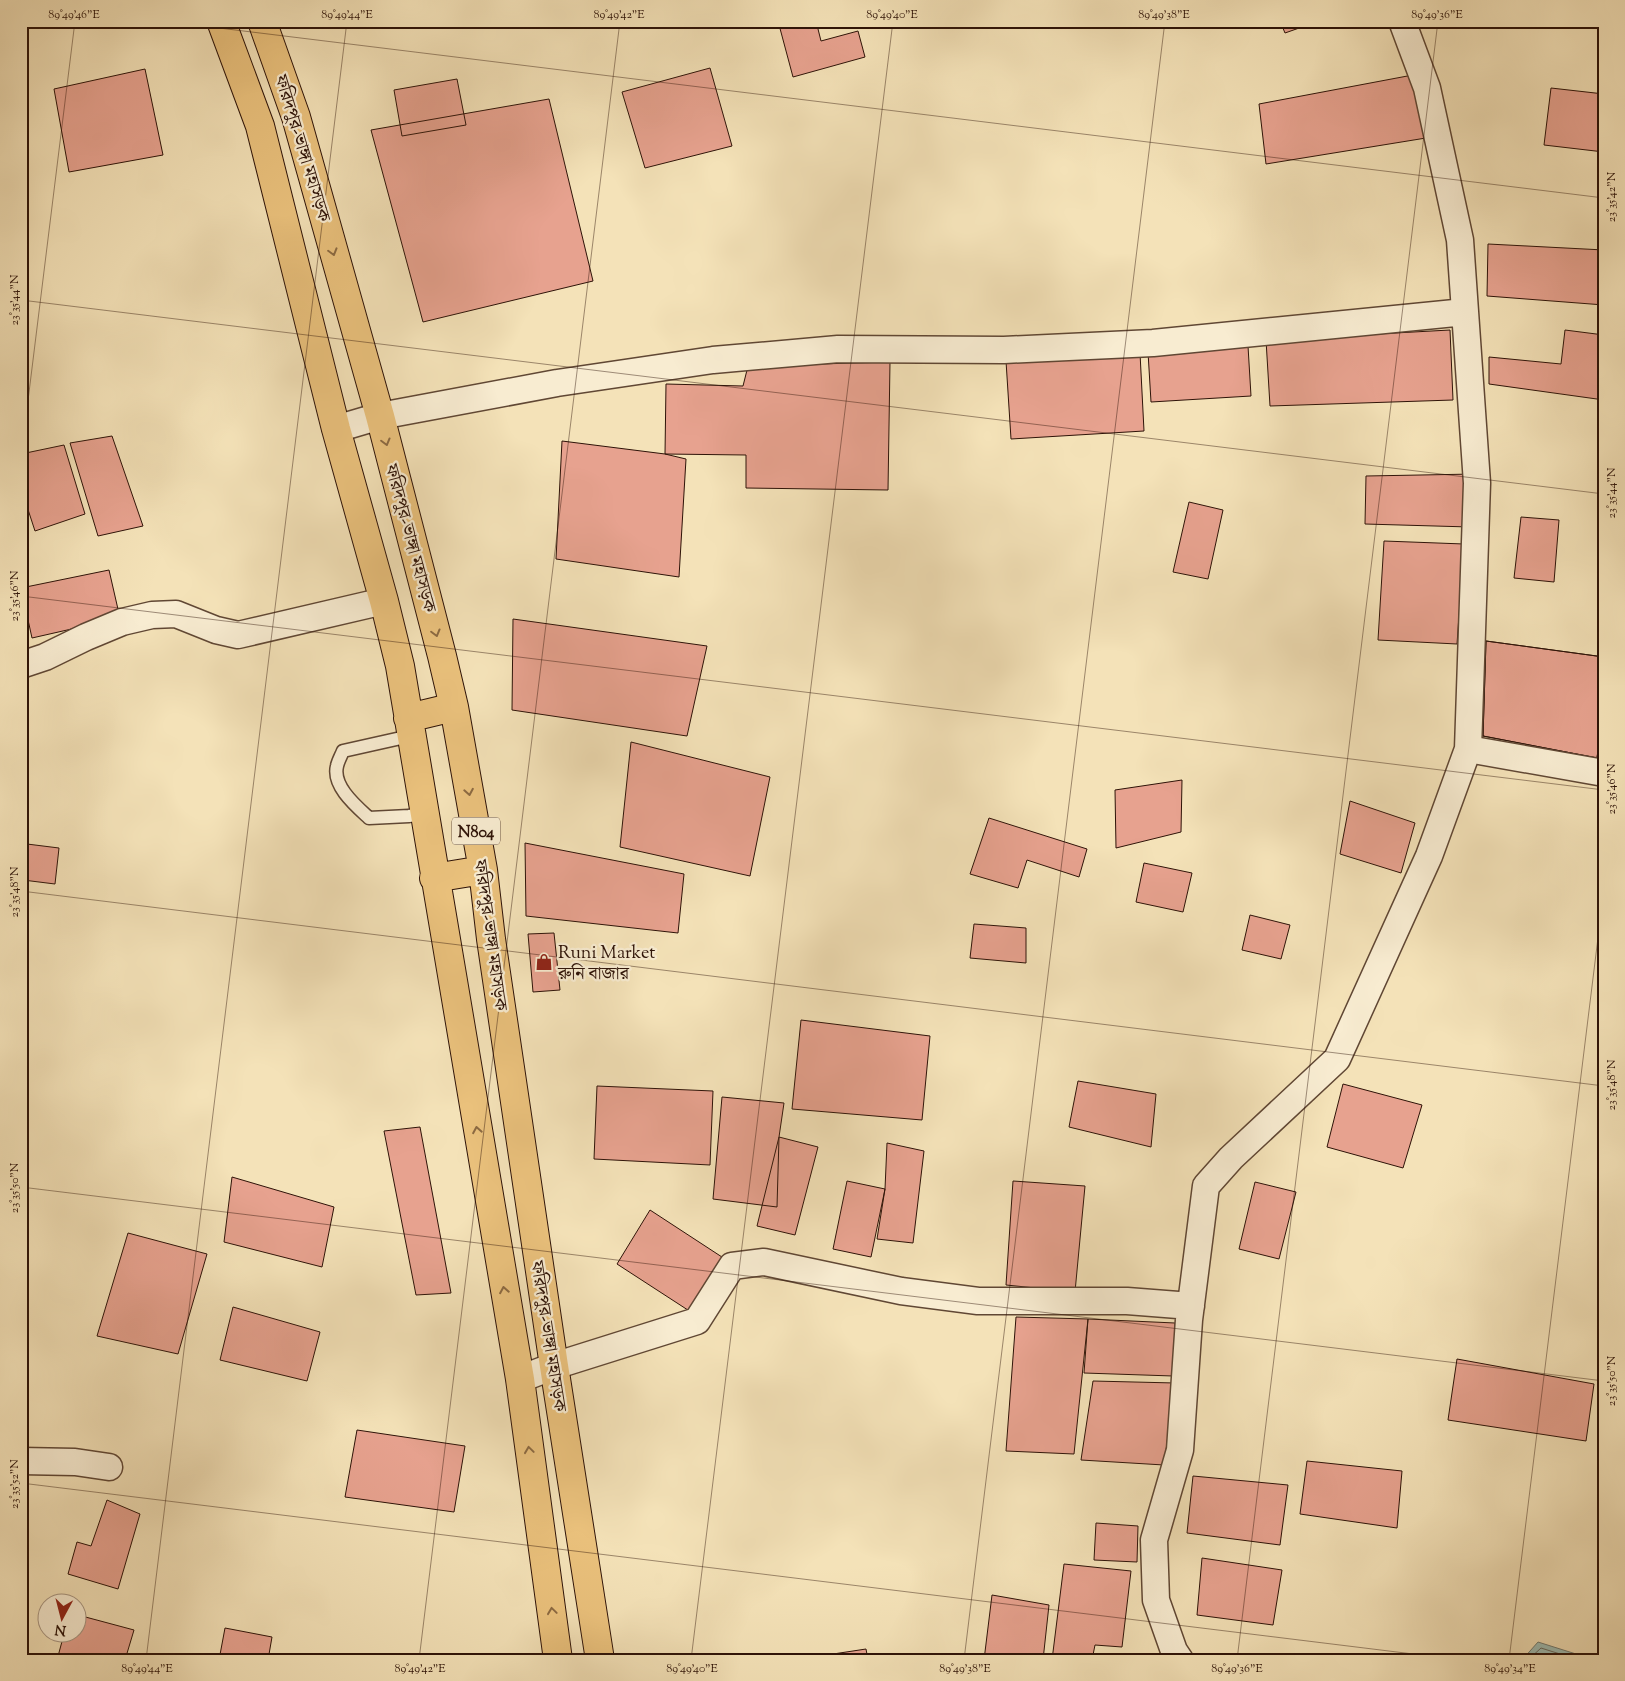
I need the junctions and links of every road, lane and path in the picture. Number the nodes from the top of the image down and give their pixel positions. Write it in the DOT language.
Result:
graph roads {
  1 [pos="221,21"];
  2 [pos="262,21"];
  3 [pos="1402,21"];
  4 [pos="1465,312"];
  5 [pos="380,416"];
  6 [pos="336,429"];
  7 [pos="384,600"];
  8 [pos="21,665"];
  9 [pos="454,707"];
  10 [pos="409,727"];
  11 [pos="1468,749"];
  12 [pos="1604,773"];
  13 [pos="425,813"];
  14 [pos="483,870"];
  15 [pos="434,878"];
  16 [pos="1190,1306"];
  17 [pos="554,1366"];
  18 [pos="520,1379"];
  19 [pos="21,1461"];
  20 [pos="109,1467"];
  21 [pos="558,1660"];
  22 [pos="600,1660"];
  23 [pos="1180,1660"];
  1 -- 6 [label="highway, ফরিদপুর-ভাঙ্গা মহাসড়ক / N804"];
  2 -- 5 [label="highway, ফরিদপুর-ভাঙ্গা মহাসড়ক / N804, one-way"];
  3 -- 4 [label="street"];
  4 -- 5 [label="street"];
  4 -- 11 [label="street"];
  5 -- 6 [label="street"];
  5 -- 9 [label="highway, ফরিদপুর-ভাঙ্গা মহাসড়ক / N804, one-way"];
  6 -- 7 [label="highway, ফরিদপুর-ভাঙ্গা মহাসড়ক / N804"];
  7 -- 8 [label="street"];
  7 -- 10 [label="highway, ফরিদপুর-ভাঙ্গা মহাসড়ক / N804"];
  9 -- 10 [label="highway"];
  9 -- 14 [label="highway, ফরিদপুর-ভাঙ্গা মহাসড়ক / N804, one-way"];
  10 -- 13 [label="highway, ফরিদপুর-ভাঙ্গা মহাসড়ক / N804"];
  10 -- 13 [label="lane"];
  11 -- 12 [label="street"];
  11 -- 16 [label="street"];
  13 -- 15 [label="highway, ফরিদপুর-ভাঙ্গা মহাসড়ক / N804"];
  14 -- 15 [label="highway"];
  14 -- 17 [label="highway, ফরিদপুর-ভাঙ্গা মহাসড়ক / N804"];
  18 -- 15 [label="highway, ফরিদপুর-ভাঙ্গা মহাসড়ক / N804, one-way"];
  16 -- 17 [label="street"];
  16 -- 23 [label="street"];
  17 -- 18 [label="street"];
  17 -- 22 [label="highway, ফরিদপুর-ভাঙ্গা মহাসড়ক / N804"];
  21 -- 18 [label="highway, ফরিদপুর-ভাঙ্গা মহাসড়ক / N804, one-way"];
  19 -- 20 [label="street"];
}
